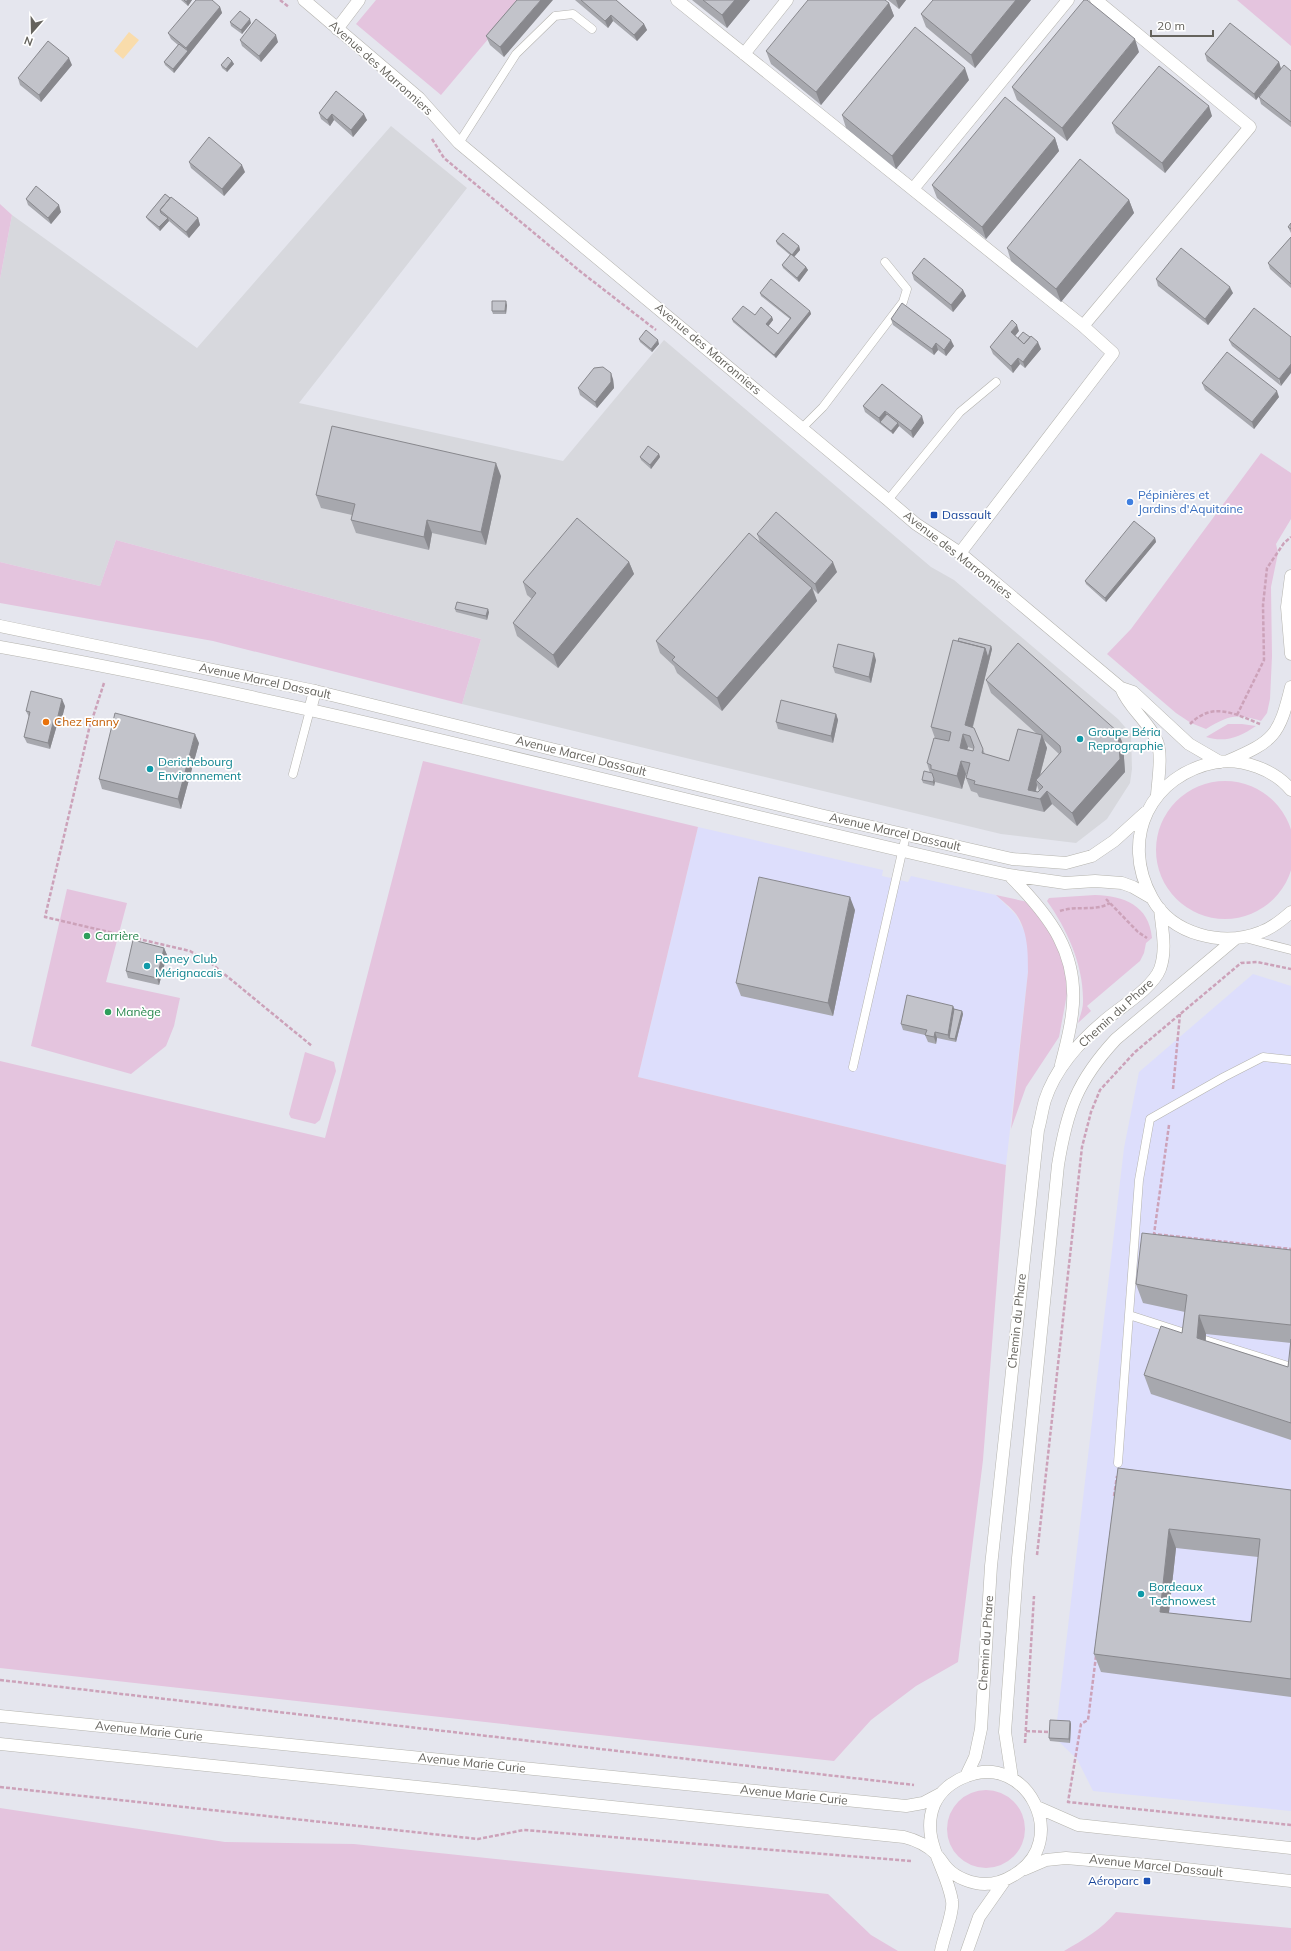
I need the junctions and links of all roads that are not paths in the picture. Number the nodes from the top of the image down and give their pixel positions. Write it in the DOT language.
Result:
graph roads {
  1 [pos="304,0"];
  2 [pos="359,0"];
  3 [pos="677,0"];
  4 [pos="788,0"];
  5 [pos="1068,0"];
  6 [pos="1096,0"];
  7 [pos="337,28"];
  8 [pos="592,29"];
  9 [pos="744,54"];
  10 [pos="459,142"];
  11 [pos="913,189"];
  12 [pos="885,262"];
  13 [pos="1083,326"];
  14 [pos="996,382"];
  15 [pos="802,428"];
  16 [pos="888,500"];
  17 [pos="960,553"];
  18 [pos="1291,576"];
  19 [pos="0,626"];
  20 [pos="0,647"];
  21 [pos="1291,654"];
  22 [pos="1291,687"];
  23 [pos="1121,688"];
  24 [pos="315,691"];
  25 [pos="310,710"];
  26 [pos="1223,762"];
  27 [pos="292,774"];
  28 [pos="1291,790"];
  29 [pos="1157,795"];
  30 [pos="1146,812"];
  31 [pos="906,835"];
  32 [pos="903,852"];
  33 [pos="1009,875"];
  34 [pos="1152,898"];
  35 [pos="1160,909"];
  36 [pos="1291,912"];
  37 [pos="1240,938"];
  38 [pos="1291,950"];
  39 [pos="1291,1060"];
  40 [pos="853,1067"];
  41 [pos="1059,1072"];
  42 [pos="1129,1315"];
  43 [pos="1191,1335"];
  44 [pos="1205,1340"];
  45 [pos="1291,1367"];
  46 [pos="1118,1463"];
  47 [pos="0,1716"];
  48 [pos="0,1744"];
  49 [pos="966,1776"];
  50 [pos="1012,1778"];
  51 [pos="941,1794"];
  52 [pos="1037,1807"];
  53 [pos="1291,1848"];
  54 [pos="936,1854"];
  55 [pos="1022,1870"];
  56 [pos="1005,1880"];
  57 [pos="1291,1881"];
  58 [pos="941,1951"];
  59 [pos="967,1951"];
  1 -- 7 [label="main road, Avenue des Marronniers"];
  2 -- 7 [label="main road"];
  3 -- 9 [label="main road"];
  4 -- 9 [label="main road"];
  5 -- 11 [label="main road"];
  6 -- 13 [label="main road"];
  7 -- 10 [label="main road, Avenue des Marronniers"];
  8 -- 10 [label="lane"];
  9 -- 11 [label="main road"];
  10 -- 15 [label="main road, Avenue des Marronniers"];
  11 -- 13 [label="main road"];
  12 -- 15 [label="lane"];
  13 -- 17 [label="main road"];
  14 -- 16 [label="lane"];
  15 -- 16 [label="main road, Avenue des Marronniers"];
  16 -- 17 [label="main road, Avenue des Marronniers"];
  17 -- 23 [label="main road, Avenue des Marronniers"];
  18 -- 21 [label="main road"];
  19 -- 24 [label="main road, Avenue Marcel Dassault"];
  20 -- 25 [label="main road, Avenue Marcel Dassault"];
  22 -- 26 [label="main road"];
  23 -- 26 [label="main road, Avenue des Marronniers"];
  23 -- 29 [label="main road, Avenue des Marronniers"];
  24 -- 25 [label="main road"];
  24 -- 31 [label="main road, Avenue Marcel Dassault"];
  25 -- 27 [label="lane"];
  25 -- 32 [label="main road, Avenue Marcel Dassault"];
  26 -- 28 [label="main road"];
  26 -- 29 [label="main road"];
  29 -- 30 [label="main road"];
  30 -- 31 [label="main road, Avenue Marcel Dassault"];
  30 -- 34 [label="main road"];
  31 -- 32 [label="lane"];
  32 -- 33 [label="main road, Avenue Marcel Dassault"];
  32 -- 40 [label="lane"];
  33 -- 34 [label="main road, Avenue Marcel Dassault"];
  33 -- 41 [label="main road"];
  34 -- 35 [label="main road"];
  35 -- 37 [label="main road"];
  35 -- 41 [label="main road, Chemin du Phare"];
  36 -- 37 [label="main road"];
  37 -- 38 [label="lane"];
  37 -- 50 [label="main road, Chemin du Phare"];
  39 -- 42 [label="lane"];
  41 -- 49 [label="main road, Chemin du Phare"];
  42 -- 43 [label="lane"];
  42 -- 46 [label="lane"];
  44 -- 45 [label="lane"];
  47 -- 51 [label="main road, Avenue Marie Curie"];
  48 -- 54 [label="main road"];
  49 -- 50 [label="main road"];
  49 -- 51 [label="main road"];
  50 -- 52 [label="main road"];
  51 -- 54 [label="main road"];
  52 -- 53 [label="main road"];
  52 -- 55 [label="main road"];
  54 -- 56 [label="main road"];
  54 -- 58 [label="main road"];
  55 -- 56 [label="main road"];
  55 -- 57 [label="main road, Avenue Marcel Dassault"];
  56 -- 59 [label="main road"];
}
